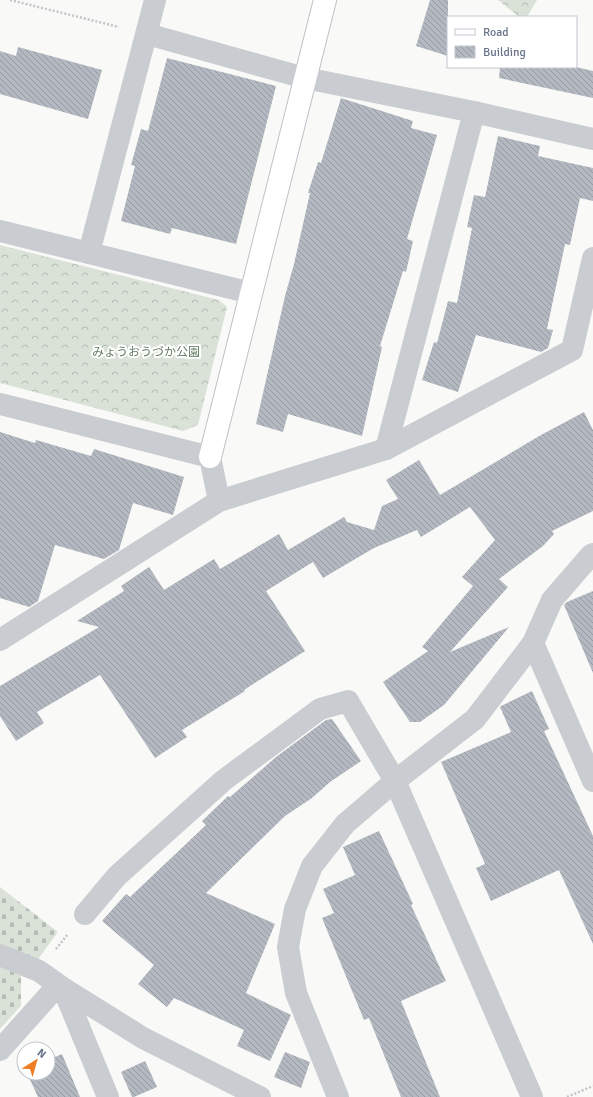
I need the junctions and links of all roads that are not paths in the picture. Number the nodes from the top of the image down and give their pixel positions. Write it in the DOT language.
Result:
graph roads {
  1 [pos="155,0"];
  2 [pos="325,0"];
  3 [pos="147,34"];
  4 [pos="305,78"];
  5 [pos="474,112"];
  6 [pos="593,139"];
  7 [pos="0,231"];
  8 [pos="89,253"];
  9 [pos="593,258"];
  10 [pos="251,293"];
  11 [pos="0,404"];
  12 [pos="386,449"];
  13 [pos="210,457"];
  14 [pos="219,501"];
  15 [pos="593,554"];
  16 [pos="0,640"];
  17 [pos="533,643"];
  18 [pos="395,781"];
  19 [pos="593,781"];
  20 [pos="85,914"];
  21 [pos="0,955"];
  22 [pos="63,988"];
  23 [pos="0,1050"];
  24 [pos="108,1097"];
  25 [pos="260,1097"];
  26 [pos="338,1097"];
  27 [pos="532,1097"];
  1 -- 3 [label="street"];
  2 -- 4 [label="street"];
  3 -- 4 [label="street"];
  3 -- 8 [label="street"];
  4 -- 5 [label="street"];
  4 -- 10 [label="street"];
  5 -- 6 [label="street"];
  5 -- 12 [label="street"];
  7 -- 8 [label="street"];
  8 -- 10 [label="street"];
  9 -- 12 [label="street"];
  10 -- 13 [label="street"];
  11 -- 13 [label="street"];
  12 -- 14 [label="street"];
  13 -- 14 [label="street"];
  14 -- 16 [label="street"];
  15 -- 17 [label="street"];
  17 -- 18 [label="street"];
  17 -- 19 [label="street"];
  18 -- 20 [label="street"];
  18 -- 26 [label="street"];
  18 -- 27 [label="street"];
  21 -- 22 [label="street"];
  22 -- 23 [label="street"];
  22 -- 24 [label="street"];
  22 -- 25 [label="street"];
}
